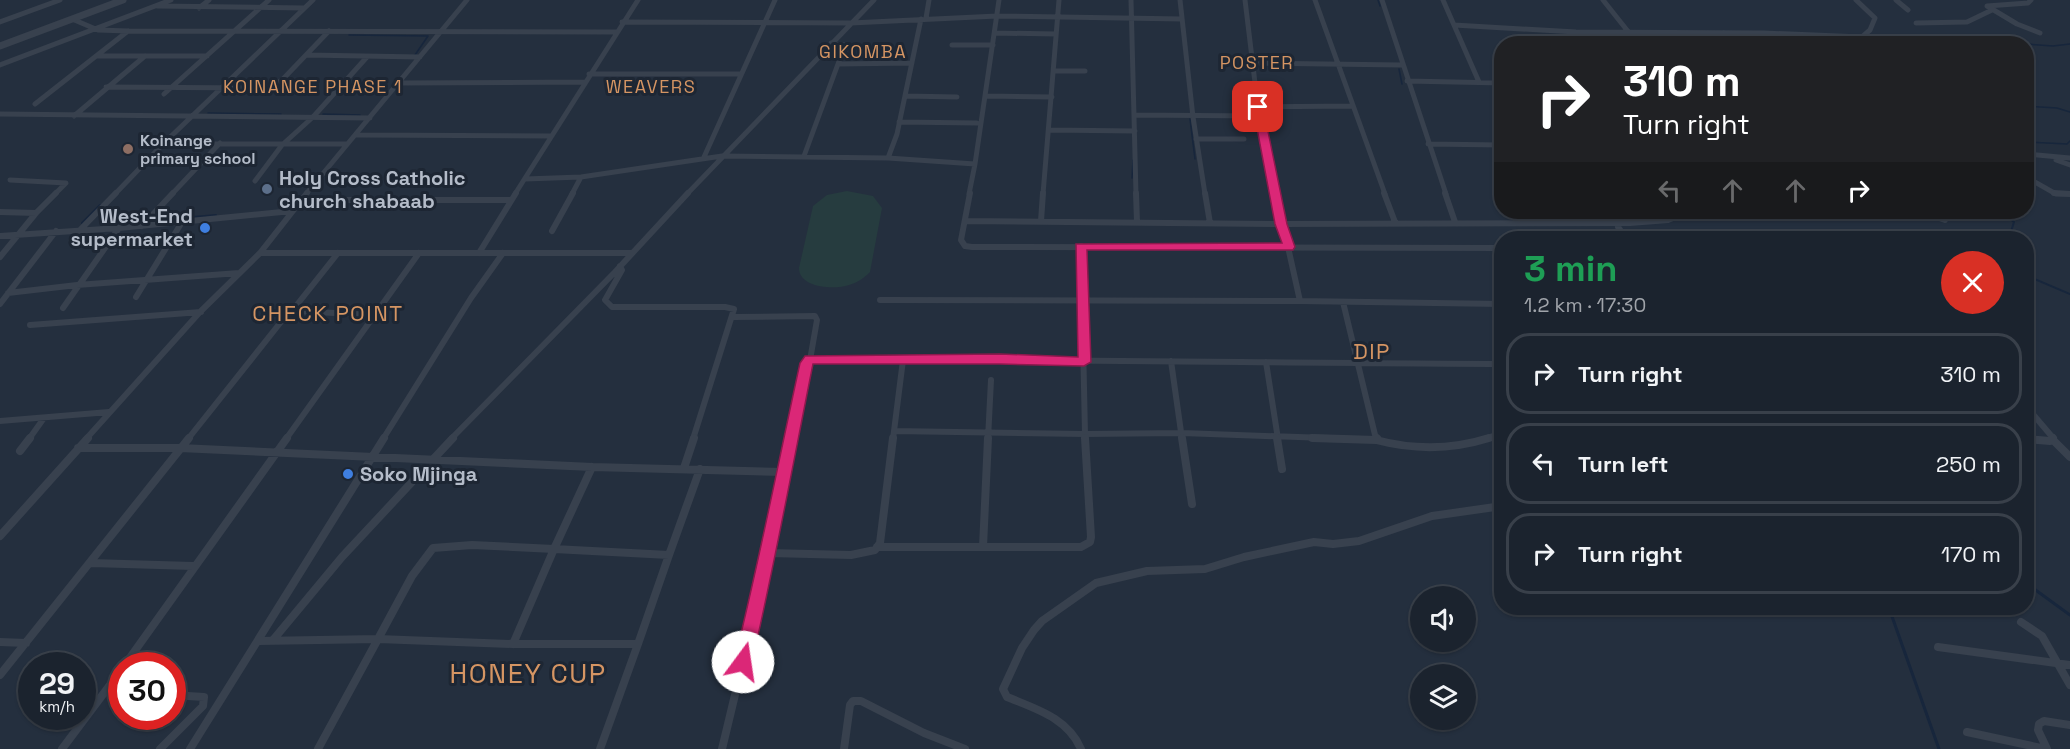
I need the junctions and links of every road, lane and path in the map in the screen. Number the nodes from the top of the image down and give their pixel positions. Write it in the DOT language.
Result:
graph roads {
  1 [pos="60,0"];
  2 [pos="123,0"];
  3 [pos="171,0"];
  4 [pos="209,0"];
  5 [pos="269,0"];
  6 [pos="313,0"];
  7 [pos="467,0"];
  8 [pos="638,0"];
  9 [pos="775,0"];
  10 [pos="874,0"];
  11 [pos="929,0"];
  12 [pos="999,0"];
  13 [pos="1059,0"];
  14 [pos="1131,0"];
  15 [pos="1180,0"];
  16 [pos="1245,0"];
  17 [pos="1315,0"];
  18 [pos="1382,0"];
  19 [pos="1443,0"];
  20 [pos="1603,0"];
  21 [pos="1856,0"];
  22 [pos="1896,0"];
  23 [pos="2031,0"];
  24 [pos="156,6"];
  25 [pos="199,8"];
  26 [pos="261,8"];
  27 [pos="304,8"];
  28 [pos="1908,10"];
  29 [pos="1992,10"];
  30 [pos="996,16"];
  31 [pos="1058,18"];
  32 [pos="72,19"];
  33 [pos="924,19"];
  34 [pos="1132,19"];
  35 [pos="1182,19"];
  36 [pos="0,22"];
  37 [pos="622,22"];
  38 [pos="765,23"];
  39 [pos="851,23"];
  40 [pos="1916,23"];
  41 [pos="1454,25"];
  42 [pos="93,29"];
  43 [pos="282,30"];
  44 [pos="128,31"];
  45 [pos="235,31"];
  46 [pos="329,31"];
  47 [pos="616,32"];
  48 [pos="439,33"];
  49 [pos="994,33"];
  50 [pos="1631,33"];
  51 [pos="1724,33"];
  52 [pos="1775,33"];
  53 [pos="2040,33"];
  54 [pos="1056,34"];
  55 [pos="1633,36"];
  56 [pos="1728,36"];
  57 [pos="1779,36"];
  58 [pos="1840,36"];
  59 [pos="1863,36"];
  60 [pos="831,44"];
  61 [pos="952,45"];
  62 [pos="993,45"];
  63 [pos="0,46"];
  64 [pos="307,55"];
  65 [pos="96,56"];
  66 [pos="145,56"];
  67 [pos="207,56"];
  68 [pos="367,57"];
  69 [pos="420,57"];
  70 [pos="912,63"];
  71 [pos="1253,63"];
  72 [pos="837,64"];
  73 [pos="1338,64"];
  74 [pos="0,65"];
  75 [pos="1402,65"];
  76 [pos="1054,71"];
  77 [pos="1085,71"];
  78 [pos="589,74"];
  79 [pos="741,74"];
  80 [pos="1407,81"];
  81 [pos="399,82"];
  82 [pos="585,82"];
  83 [pos="1479,82"];
  84 [pos="1494,82"];
  85 [pos="106,87"];
  86 [pos="221,87"];
  87 [pos="172,88"];
  88 [pos="164,94"];
  89 [pos="905,96"];
  90 [pos="986,96"];
  91 [pos="957,97"];
  92 [pos="1052,97"];
  93 [pos="34,104"];
  94 [pos="1353,106"];
  95 [pos="1258,107"];
  96 [pos="0,114"];
  97 [pos="1134,115"];
  98 [pos="74,116"];
  99 [pos="192,116"];
  100 [pos="1259,116"];
  101 [pos="313,117"];
  102 [pos="1193,117"];
  103 [pos="370,118"];
  104 [pos="899,122"];
  105 [pos="977,123"];
  106 [pos="1050,130"];
  107 [pos="1135,131"];
  108 [pos="357,135"];
  109 [pos="551,136"];
  110 [pos="1196,139"];
  111 [pos="1244,139"];
  112 [pos="220,143"];
  113 [pos="163,144"];
  114 [pos="347,144"];
  115 [pos="1428,144"];
  116 [pos="282,145"];
  117 [pos="1494,145"];
  118 [pos="2034,155"];
  119 [pos="722,156"];
  120 [pos="804,156"];
  121 [pos="704,157"];
  122 [pos="888,158"];
  123 [pos="2050,158"];
  124 [pos="2070,158"];
  125 [pos="975,164"];
  126 [pos="2070,165"];
  127 [pos="581,177"];
  128 [pos="525,179"];
  129 [pos="10,180"];
  130 [pos="255,181"];
  131 [pos="2034,182"];
  132 [pos="2070,194"];
  133 [pos="301,200"];
  134 [pos="511,200"];
  135 [pos="292,211"];
  136 [pos="0,212"];
  137 [pos="36,213"];
  138 [pos="1665,219"];
  139 [pos="1942,219"];
  140 [pos="1945,220"];
  141 [pos="966,221"];
  142 [pos="1041,221"];
  143 [pos="1539,221"];
  144 [pos="1617,221"];
  145 [pos="182,222"];
  146 [pos="1137,222"];
  147 [pos="1395,222"];
  148 [pos="1455,222"];
  149 [pos="1210,223"];
  150 [pos="1281,224"];
  151 [pos="142,226"];
  152 [pos="118,228"];
  153 [pos="56,231"];
  154 [pos="79,231"];
  155 [pos="552,231"];
  156 [pos="1620,231"];
  157 [pos="19,234"];
  158 [pos="0,236"];
  159 [pos="1081,246"];
  160 [pos="1289,247"];
  161 [pos="1494,248"];
  162 [pos="260,253"];
  163 [pos="338,253"];
  164 [pos="419,253"];
  165 [pos="479,253"];
  166 [pos="503,253"];
  167 [pos="632,253"];
  168 [pos="0,257"];
  169 [pos="620,266"];
  170 [pos="239,273"];
  171 [pos="147,279"];
  172 [pos="77,285"];
  173 [pos="8,293"];
  174 [pos="136,297"];
  175 [pos="880,300"];
  176 [pos="1083,300"];
  177 [pos="1300,302"];
  178 [pos="1343,302"];
  179 [pos="0,304"];
  180 [pos="1494,304"];
  181 [pos="63,308"];
  182 [pos="292,311"];
  183 [pos="201,312"];
  184 [pos="374,315"];
  185 [pos="734,317"];
  186 [pos="30,325"];
  187 [pos="810,360"];
  188 [pos="903,360"];
  189 [pos="1171,361"];
  190 [pos="1084,362"];
  191 [pos="1266,362"];
  192 [pos="1358,363"];
  193 [pos="1494,364"];
  194 [pos="991,380"];
  195 [pos="109,412"];
  196 [pos="2034,415"];
  197 [pos="44,418"];
  198 [pos="0,421"];
  199 [pos="894,431"];
  200 [pos="989,433"];
  201 [pos="1182,433"];
  202 [pos="1085,434"];
  203 [pos="1278,435"];
  204 [pos="1494,437"];
  205 [pos="1376,440"];
  206 [pos="2034,440"];
  207 [pos="2053,441"];
  208 [pos="78,448"];
  209 [pos="180,448"];
  210 [pos="20,451"];
  211 [pos="276,453"];
  212 [pos="372,456"];
  213 [pos="2070,457"];
  214 [pos="432,459"];
  215 [pos="592,467"];
  216 [pos="684,468"];
  217 [pos="1282,468"];
  218 [pos="700,469"];
  219 [pos="783,472"];
  220 [pos="1192,504"];
  221 [pos="1494,507"];
  222 [pos="0,536"];
  223 [pos="877,547"];
  224 [pos="983,547"];
  225 [pos="554,549"];
  226 [pos="769,553"];
  227 [pos="669,555"];
  228 [pos="91,563"];
  229 [pos="193,566"];
  230 [pos="2021,622"];
  231 [pos="378,639"];
  232 [pos="259,640"];
  233 [pos="273,640"];
  234 [pos="0,642"];
  235 [pos="26,643"];
  236 [pos="513,644"];
  237 [pos="638,644"];
  238 [pos="1938,647"];
  239 [pos="134,652"];
  240 [pos="2058,663"];
  241 [pos="2070,665"];
  242 [pos="0,675"];
  243 [pos="2070,685"];
  244 [pos="108,689"];
  245 [pos="106,692"];
  246 [pos="186,695"];
  247 [pos="186,723"];
  248 [pos="2070,725"];
  249 [pos="179,730"];
  250 [pos="1967,732"];
  251 [pos="62,749"];
  252 [pos="160,749"];
  253 [pos="190,749"];
  254 [pos="318,749"];
  255 [pos="600,749"];
  256 [pos="722,749"];
  257 [pos="844,749"];
  258 [pos="965,749"];
  259 [pos="1081,749"];
  260 [pos="2047,749"];
  1 -- 36 [label="street"];
  2 -- 32 [label="street"];
  3 -- 24 [label="street"];
  4 -- 25 [label="street"];
  5 -- 26 [label="street"];
  6 -- 27 [label="street"];
  7 -- 48 [label="street"];
  8 -- 37 [label="street"];
  9 -- 38 [label="street"];
  10 -- 39 [label="street"];
  11 -- 33 [label="street"];
  12 -- 30 [label="street"];
  13 -- 31 [label="street"];
  14 -- 34 [label="street"];
  15 -- 35 [label="street"];
  16 -- 71 [label="street"];
  17 -- 73 [label="street"];
  18 -- 75 [label="street"];
  19 -- 41 [label="street"];
  20 -- 50 [label="street"];
  21 -- 59 [label="street"];
  22 -- 28 [label="street"];
  23 -- 29 [label="street"];
  24 -- 25 [label="street"];
  24 -- 42 [label="street"];
  25 -- 26 [label="street"];
  26 -- 27 [label="street"];
  26 -- 45 [label="street"];
  27 -- 43 [label="street"];
  29 -- 40 [label="street"];
  29 -- 53 [label="street"];
  30 -- 31 [label="street"];
  30 -- 33 [label="street"];
  30 -- 49 [label="street"];
  31 -- 34 [label="street"];
  31 -- 54 [label="street"];
  32 -- 42 [label="street"];
  32 -- 63 [label="street"];
  33 -- 39 [label="street"];
  33 -- 70 [label="street"];
  34 -- 35 [label="street"];
  34 -- 97 [label="street"];
  35 -- 102 [label="street"];
  37 -- 38 [label="street"];
  37 -- 47 [label="street"];
  38 -- 39 [label="street"];
  38 -- 79 [label="street"];
  39 -- 60 [label="street"];
  41 -- 50 [label="street"];
  41 -- 83 [label="street"];
  42 -- 44 [label="street"];
  42 -- 74 [label="street"];
  43 -- 45 [label="street"];
  43 -- 46 [label="street"];
  43 -- 86 [label="street"];
  44 -- 45 [label="street"];
  44 -- 65 [label="street"];
  45 -- 67 [label="street"];
  46 -- 48 [label="street"];
  46 -- 64 [label="street"];
  47 -- 48 [label="street"];
  47 -- 78 [label="street"];
  48 -- 69 [label="street"];
  49 -- 54 [label="street"];
  49 -- 62 [label="street"];
  50 -- 51 [label="street"];
  50 -- 55 [label="street"];
  51 -- 52 [label="street"];
  51 -- 56 [label="street"];
  52 -- 57 [label="street"];
  52 -- 58 [label="street"];
  54 -- 76 [label="street"];
  60 -- 72 [label="street"];
  60 -- 119 [label="street"];
  61 -- 62 [label="street"];
  62 -- 90 [label="street"];
  64 -- 68 [label="street"];
  64 -- 86 [label="street"];
  65 -- 66 [label="street"];
  65 -- 93 [label="street"];
  66 -- 67 [label="street"];
  66 -- 85 [label="street"];
  67 -- 87 [label="street"];
  68 -- 69 [label="street"];
  68 -- 101 [label="street"];
  69 -- 81 [label="street"];
  70 -- 72 [label="street"];
  70 -- 89 [label="street"];
  71 -- 73 [label="street"];
  71 -- 95 [label="street"];
  72 -- 120 [label="street"];
  73 -- 75 [label="street"];
  73 -- 94 [label="street"];
  75 -- 80 [label="street"];
  76 -- 77 [label="street"];
  76 -- 92 [label="street"];
  78 -- 79 [label="street"];
  78 -- 82 [label="street"];
  79 -- 121 [label="street"];
  80 -- 83 [label="street"];
  80 -- 115 [label="street"];
  81 -- 82 [label="street"];
  81 -- 103 [label="street"];
  82 -- 109 [label="street"];
  83 -- 84 [label="street"];
  85 -- 87 [label="street"];
  85 -- 98 [label="street"];
  86 -- 87 [label="street"];
  86 -- 99 [label="street"];
  87 -- 88 [label="street"];
  89 -- 91 [label="street"];
  89 -- 104 [label="street"];
  90 -- 92 [label="street"];
  90 -- 125 [label="street"];
  92 -- 106 [label="street"];
  94 -- 95 [label="street"];
  94 -- 147 [label="street"];
  95 -- 100 [label="street"];
  96 -- 98 [label="street"];
  97 -- 102 [label="street"];
  97 -- 107 [label="street"];
  98 -- 99 [label="street"];
  99 -- 101 [label="street"];
  99 -- 113 [label="street"];
  100 -- 102 [label="street"];
  100 -- 150 [label="street"];
  101 -- 103 [label="street"];
  101 -- 116 [label="street"];
  102 -- 110 [label="street"];
  103 -- 108 [label="street"];
  104 -- 105 [label="street"];
  104 -- 122 [label="street"];
  106 -- 107 [label="street"];
  106 -- 142 [label="street"];
  107 -- 146 [label="street"];
  108 -- 109 [label="street"];
  108 -- 114 [label="street"];
  109 -- 128 [label="street"];
  110 -- 111 [label="street"];
  110 -- 149 [label="street"];
  112 -- 113 [label="street"];
  112 -- 116 [label="street"];
  112 -- 151 [label="street"];
  113 -- 154 [label="street"];
  114 -- 116 [label="street"];
  114 -- 133 [label="street"];
  115 -- 117 [label="street"];
  115 -- 148 [label="street"];
  116 -- 130 [label="street"];
  118 -- 123 [label="street"];
  119 -- 120 [label="street"];
  119 -- 121 [label="street"];
  119 -- 167 [label="street"];
  120 -- 122 [label="street"];
  121 -- 127 [label="street"];
  122 -- 125 [label="street"];
  123 -- 124 [label="street"];
  123 -- 126 [label="street"];
  125 -- 141 [label="street"];
  127 -- 128 [label="street"];
  127 -- 155 [label="street"];
  128 -- 134 [label="street"];
  129 -- 137 [label="street"];
  131 -- 132 [label="street"];
  133 -- 134 [label="street"];
  133 -- 135 [label="street"];
  134 -- 165 [label="street"];
  135 -- 145 [label="street"];
  135 -- 162 [label="street"];
  136 -- 137 [label="street"];
  137 -- 157 [label="street"];
  138 -- 144 [label="street"];
  139 -- 140 [label="street"];
  141 -- 142 [label="street"];
  141 -- 159 [label="street"];
  142 -- 146 [label="street"];
  143 -- 144 [label="street"];
  143 -- 148 [label="street"];
  144 -- 156 [label="street"];
  145 -- 151 [label="street"];
  145 -- 171 [label="street"];
  146 -- 149 [label="street"];
  147 -- 148 [label="street"];
  147 -- 150 [label="street"];
  149 -- 150 [label="street"];
  150 -- 160 [label="street"];
  151 -- 152 [label="street"];
  152 -- 154 [label="street"];
  152 -- 172 [label="street"];
  153 -- 154 [label="street"];
  153 -- 157 [label="street"];
  153 -- 173 [label="street"];
  157 -- 158 [label="street"];
  157 -- 168 [label="street"];
  159 -- 160 [label="street"];
  159 -- 176 [label="street"];
  160 -- 161 [label="street"];
  160 -- 177 [label="street"];
  162 -- 163 [label="street"];
  162 -- 170 [label="street"];
  163 -- 164 [label="street"];
  163 -- 182 [label="street"];
  164 -- 165 [label="street"];
  164 -- 184 [label="street"];
  165 -- 166 [label="street"];
  166 -- 167 [label="street"];
  166 -- 212 [label="street"];
  167 -- 169 [label="street"];
  169 -- 185 [label="street"];
  169 -- 214 [label="street"];
  170 -- 171 [label="street"];
  170 -- 183 [label="street"];
  171 -- 172 [label="street"];
  171 -- 174 [label="street"];
  172 -- 173 [label="street"];
  172 -- 181 [label="street"];
  173 -- 179 [label="street"];
  175 -- 176 [label="street"];
  176 -- 177 [label="street"];
  176 -- 190 [label="street"];
  177 -- 178 [label="street"];
  178 -- 180 [label="street"];
  178 -- 192 [label="street"];
  182 -- 184 [label="street"];
  182 -- 209 [label="street"];
  183 -- 186 [label="street"];
  183 -- 195 [label="street"];
  184 -- 211 [label="street"];
  185 -- 187 [label="street"];
  185 -- 216 [label="street"];
  187 -- 188 [label="street"];
  187 -- 219 [label="street"];
  188 -- 190 [label="street"];
  188 -- 199 [label="street"];
  189 -- 190 [label="street"];
  189 -- 191 [label="street"];
  189 -- 201 [label="street"];
  190 -- 202 [label="street"];
  191 -- 192 [label="street"];
  191 -- 203 [label="street"];
  192 -- 193 [label="street"];
  192 -- 205 [label="street"];
  194 -- 200 [label="street"];
  195 -- 197 [label="street"];
  195 -- 208 [label="street"];
  196 -- 207 [label="street"];
  197 -- 198 [label="street"];
  197 -- 210 [label="street"];
  199 -- 200 [label="street"];
  199 -- 223 [label="street"];
  200 -- 202 [label="street"];
  200 -- 224 [label="street"];
  201 -- 202 [label="street"];
  201 -- 203 [label="street"];
  201 -- 220 [label="street"];
  202 -- 224 [label="street"];
  203 -- 205 [label="street"];
  203 -- 217 [label="street"];
  204 -- 205 [label="street"];
  206 -- 207 [label="street"];
  207 -- 213 [label="street"];
  208 -- 209 [label="street"];
  208 -- 222 [label="street"];
  209 -- 211 [label="street"];
  209 -- 228 [label="street"];
  211 -- 212 [label="street"];
  211 -- 229 [label="street"];
  212 -- 214 [label="street"];
  212 -- 232 [label="street"];
  214 -- 215 [label="street"];
  214 -- 233 [label="street"];
  215 -- 216 [label="street"];
  215 -- 225 [label="street"];
  216 -- 218 [label="street"];
  218 -- 219 [label="street"];
  218 -- 227 [label="street"];
  219 -- 226 [label="street"];
  221 -- 259 [label="street"];
  223 -- 224 [label="street"];
  223 -- 226 [label="street"];
  225 -- 227 [label="street"];
  225 -- 231 [label="street"];
  225 -- 236 [label="street"];
  226 -- 256 [label="street"];
  227 -- 237 [label="street"];
  228 -- 229 [label="street"];
  228 -- 235 [label="street"];
  229 -- 239 [label="street"];
  230 -- 240 [label="street"];
  231 -- 233 [label="street"];
  231 -- 236 [label="street"];
  231 -- 254 [label="street"];
  232 -- 233 [label="street"];
  232 -- 253 [label="street"];
  234 -- 235 [label="street"];
  235 -- 242 [label="street"];
  236 -- 237 [label="street"];
  237 -- 255 [label="street"];
  238 -- 240 [label="street"];
  240 -- 241 [label="street"];
  240 -- 243 [label="street"];
  244 -- 245 [label="street"];
  245 -- 251 [label="street"];
  246 -- 247 [label="street"];
  248 -- 260 [label="street"];
  249 -- 252 [label="street"];
  250 -- 260 [label="street"];
  257 -- 258 [label="street"];
}
